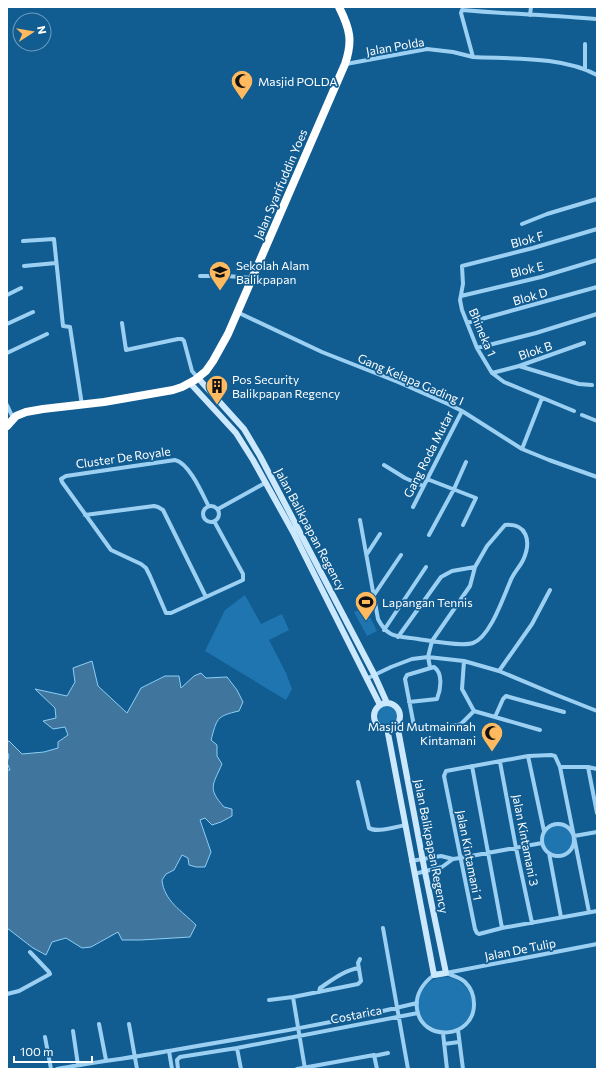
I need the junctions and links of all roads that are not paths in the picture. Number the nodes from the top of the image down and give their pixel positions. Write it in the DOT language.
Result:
graph roads {
  1 [pos="339,7"];
  2 [pos="530,7"];
  3 [pos="462,8"];
  4 [pos="530,15"];
  5 [pos="596,19"];
  6 [pos="585,44"];
  7 [pos="473,57"];
  8 [pos="345,64"];
  9 [pos="585,69"];
  10 [pos="597,75"];
  11 [pos="597,199"];
  12 [pos="522,224"];
  13 [pos="597,229"];
  14 [pos="23,240"];
  15 [pos="597,260"];
  16 [pos="56,263"];
  17 [pos="24,266"];
  18 [pos="462,266"];
  19 [pos="200,276"];
  20 [pos="252,278"];
  21 [pos="597,287"];
  22 [pos="21,288"];
  23 [pos="7,295"];
  24 [pos="461,296"];
  25 [pos="237,311"];
  26 [pos="32,312"];
  27 [pos="597,314"];
  28 [pos="467,323"];
  29 [pos="7,324"];
  30 [pos="122,324"];
  31 [pos="47,334"];
  32 [pos="584,344"];
  33 [pos="477,348"];
  34 [pos="7,353"];
  35 [pos="519,366"];
  36 [pos="492,373"];
  37 [pos="198,378"];
  38 [pos="190,383"];
  39 [pos="592,385"];
  40 [pos="542,398"];
  41 [pos="7,405"];
  42 [pos="82,405"];
  43 [pos="462,411"];
  44 [pos="574,411"];
  45 [pos="582,415"];
  46 [pos="13,418"];
  47 [pos="597,421"];
  48 [pos="7,426"];
  49 [pos="522,449"];
  50 [pos="261,458"];
  51 [pos="255,462"];
  52 [pos="466,462"];
  53 [pos="384,465"];
  54 [pos="597,477"];
  55 [pos="428,479"];
  56 [pos="265,483"];
  57 [pos="424,486"];
  58 [pos="454,489"];
  59 [pos="278,491"];
  60 [pos="271,494"];
  61 [pos="208,506"];
  62 [pos="413,507"];
  63 [pos="218,509"];
  64 [pos="85,515"];
  65 [pos="360,520"];
  66 [pos="214,521"];
  67 [pos="463,525"];
  68 [pos="296,531"];
  69 [pos="380,534"];
  70 [pos="429,534"];
  71 [pos="367,554"];
  72 [pos="401,555"];
  73 [pos="426,567"];
  74 [pos="475,568"];
  75 [pos="550,590"];
  76 [pos="373,595"];
  77 [pos="206,597"];
  78 [pos="384,630"];
  79 [pos="398,637"];
  80 [pos="432,641"];
  81 [pos="428,657"];
  82 [pos="464,661"];
  83 [pos="430,667"];
  84 [pos="500,671"];
  85 [pos="374,674"];
  86 [pos="366,679"];
  87 [pos="409,702"];
  88 [pos="387,703"];
  89 [pos="380,705"];
  90 [pos="597,711"];
  91 [pos="474,712"];
  92 [pos="564,712"];
  93 [pos="495,717"];
  94 [pos="397,724"];
  95 [pos="387,728"];
  96 [pos="540,730"];
  97 [pos="528,756"];
  98 [pos="500,762"];
  99 [pos="472,766"];
  100 [pos="560,767"];
  101 [pos="588,767"];
  102 [pos="597,769"];
  103 [pos="358,782"];
  104 [pos="597,813"];
  105 [pos="405,825"];
  106 [pos="544,831"];
  107 [pos="597,832"];
  108 [pos="574,836"];
  109 [pos="542,843"];
  110 [pos="516,848"];
  111 [pos="489,853"];
  112 [pos="549,853"];
  113 [pos="460,858"];
  114 [pos="423,859"];
  115 [pos="453,859"];
  116 [pos="411,861"];
  117 [pos="425,872"];
  118 [pos="414,874"];
  119 [pos="597,910"];
  120 [pos="589,912"];
  121 [pos="561,917"];
  122 [pos="532,923"];
  123 [pos="382,928"];
  124 [pos="502,928"];
  125 [pos="597,944"];
  126 [pos="30,952"];
  127 [pos="360,959"];
  128 [pos="358,968"];
  129 [pos="446,973"];
  130 [pos="434,975"];
  131 [pos="319,992"];
  132 [pos="7,994"];
  133 [pos="293,997"];
  134 [pos="269,1000"];
  135 [pos="417,1003"];
  136 [pos="396,1008"];
  137 [pos="418,1013"];
  138 [pos="398,1016"];
  139 [pos="99,1024"];
  140 [pos="129,1024"];
  141 [pos="297,1028"];
  142 [pos="458,1030"];
  143 [pos="73,1031"];
  144 [pos="443,1033"];
  145 [pos="45,1036"];
  146 [pos="299,1036"];
  147 [pos="459,1042"];
  148 [pos="444,1044"];
  149 [pos="188,1047"];
  150 [pos="237,1048"];
  151 [pos="169,1051"];
  152 [pos="388,1053"];
  153 [pos="134,1056"];
  154 [pos="190,1056"];
  155 [pos="374,1056"];
  156 [pos="106,1060"];
  157 [pos="78,1065"];
  158 [pos="305,1068"];
  159 [pos="51,1069"];
  160 [pos="57,1069"];
  161 [pos="137,1069"];
  162 [pos="172,1069"];
  163 [pos="178,1069"];
  164 [pos="240,1069"];
  165 [pos="297,1069"];
  166 [pos="377,1069"];
  167 [pos="408,1069"];
  168 [pos="446,1069"];
  169 [pos="463,1069"];
  1 -- 8 [label="highway, Jalan Syarifuddin Yoes"];
  2 -- 4 [label="street"];
  3 -- 4 [label="street"];
  3 -- 7 [label="street"];
  4 -- 5 [label="street"];
  6 -- 9 [label="street"];
  7 -- 8 [label="street, Jalan Polda"];
  7 -- 9 [label="street, Jalan Polda"];
  8 -- 20 [label="highway, Jalan Syarifuddin Yoes"];
  9 -- 10 [label="street, Jalan Polda"];
  11 -- 12 [label="street"];
  13 -- 18 [label="street, Blok F"];
  14 -- 16 [label="street"];
  15 -- 24 [label="street, Blok E"];
  16 -- 17 [label="street"];
  16 -- 42 [label="street"];
  18 -- 24 [label="street, Bhineka 1"];
  19 -- 20 [label="street"];
  20 -- 25 [label="highway, Jalan Syarifuddin Yoes"];
  21 -- 28 [label="street, Blok D"];
  22 -- 23 [label="street"];
  24 -- 28 [label="street, Bhineka 1"];
  25 -- 37 [label="highway, Jalan Syarifuddin Yoes"];
  25 -- 43 [label="street, Gang Kelapa Gading I"];
  26 -- 29 [label="street"];
  27 -- 33 [label="street"];
  28 -- 33 [label="street, Bhineka 1"];
  30 -- 37 [label="street"];
  31 -- 34 [label="street"];
  32 -- 35 [label="street, Blok B"];
  33 -- 36 [label="street, Bhineka 1"];
  35 -- 36 [label="street, Blok B"];
  35 -- 39 [label="street"];
  36 -- 40 [label="street, Bhineka 1"];
  37 -- 38 [label="highway, Jalan Syarifuddin Yoes"];
  37 -- 50 [label="street, Jalan Balikpapan Regency"];
  38 -- 42 [label="highway, Jalan Syarifuddin Yoes"];
  38 -- 51 [label="street, Jalan Balikpapan Regency"];
  40 -- 44 [label="street, Bhineka 1"];
  40 -- 49 [label="street"];
  41 -- 46 [label="street"];
  42 -- 46 [label="highway, Jalan Syarifuddin Yoes"];
  43 -- 49 [label="street, Gang Kelapa Gading I"];
  43 -- 55 [label="street, Gang Roda Mutar"];
  45 -- 47 [label="street"];
  46 -- 48 [label="highway"];
  49 -- 54 [label="street, Gang Kelapa Gading I"];
  50 -- 51 [label="street"];
  50 -- 59 [label="street, Jalan Balikpapan Regency"];
  51 -- 56 [label="street, Jalan Balikpapan Regency"];
  52 -- 58 [label="street"];
  53 -- 57 [label="street"];
  55 -- 57 [label="street, Gang Roda Mutar"];
  55 -- 58 [label="street"];
  56 -- 60 [label="street, Jalan Balikpapan Regency"];
  56 -- 63 [label="street"];
  57 -- 62 [label="street, Gang Roda Mutar"];
  58 -- 67 [label="street"];
  58 -- 70 [label="street"];
  59 -- 60 [label="street"];
  59 -- 68 [label="street, Jalan Balikpapan Regency"];
  60 -- 68 [label="street, Jalan Balikpapan Regency"];
  61 -- 63 [label="street"];
  61 -- 64 [label="street, Cluster De Royale"];
  61 -- 66 [label="street"];
  63 -- 66 [label="street"];
  64 -- 77 [label="street, Cluster De Royale"];
  64 -- 77 [label="street"];
  65 -- 71 [label="street"];
  66 -- 77 [label="street, Cluster De Royale"];
  68 -- 85 [label="street, Jalan Balikpapan Regency"];
  68 -- 86 [label="street, Jalan Balikpapan Regency"];
  69 -- 71 [label="street"];
  71 -- 76 [label="street"];
  72 -- 76 [label="street"];
  73 -- 78 [label="street"];
  74 -- 79 [label="street"];
  74 -- 80 [label="street"];
  74 -- 80 [label="street"];
  75 -- 84 [label="street"];
  76 -- 78 [label="street"];
  78 -- 79 [label="street"];
  79 -- 80 [label="street"];
  80 -- 81 [label="street"];
  81 -- 82 [label="street"];
  81 -- 83 [label="street"];
  81 -- 85 [label="street"];
  82 -- 84 [label="street"];
  82 -- 91 [label="street"];
  83 -- 87 [label="street"];
  83 -- 87 [label="street"];
  84 -- 90 [label="street"];
  85 -- 86 [label="street"];
  85 -- 88 [label="street, Jalan Balikpapan Regency"];
  86 -- 89 [label="street, Jalan Balikpapan Regency"];
  87 -- 91 [label="street"];
  88 -- 89 [label="street"];
  88 -- 94 [label="street, Jalan Balikpapan Regency"];
  89 -- 95 [label="street"];
  91 -- 93 [label="street"];
  92 -- 93 [label="street"];
  93 -- 96 [label="street"];
  94 -- 95 [label="street"];
  94 -- 114 [label="street, Jalan Balikpapan Regency"];
  95 -- 105 [label="street, Jalan Balikpapan Regency"];
  97 -- 98 [label="street"];
  97 -- 100 [label="street"];
  97 -- 106 [label="street"];
  98 -- 99 [label="street"];
  98 -- 110 [label="street, Jalan Kintamani 3"];
  99 -- 111 [label="street"];
  99 -- 113 [label="street, Jalan Kintamani 1"];
  100 -- 101 [label="street"];
  100 -- 108 [label="street"];
  101 -- 102 [label="street"];
  101 -- 104 [label="street"];
  103 -- 105 [label="street"];
  105 -- 116 [label="street, Jalan Balikpapan Regency"];
  106 -- 108 [label="street"];
  106 -- 109 [label="street"];
  107 -- 108 [label="street"];
  108 -- 112 [label="street"];
  108 -- 120 [label="street"];
  109 -- 110 [label="street"];
  109 -- 112 [label="street"];
  110 -- 111 [label="street"];
  110 -- 122 [label="street, Jalan Kintamani 3"];
  111 -- 113 [label="street"];
  111 -- 124 [label="street"];
  112 -- 121 [label="street"];
  113 -- 115 [label="street"];
  113 -- 124 [label="street, Jalan Kintamani 1"];
  114 -- 115 [label="street"];
  114 -- 116 [label="street"];
  114 -- 117 [label="street, Jalan Balikpapan Regency"];
  115 -- 117 [label="street"];
  116 -- 118 [label="street, Jalan Balikpapan Regency"];
  117 -- 118 [label="street"];
  117 -- 129 [label="street, Jalan Balikpapan Regency"];
  118 -- 130 [label="street, Jalan Balikpapan Regency"];
  119 -- 120 [label="street"];
  120 -- 121 [label="street"];
  121 -- 122 [label="street"];
  122 -- 124 [label="street"];
  123 -- 136 [label="street"];
  125 -- 129 [label="street, Jalan De Tulip"];
  126 -- 132 [label="street"];
  127 -- 128 [label="street"];
  128 -- 131 [label="street"];
  128 -- 131 [label="street"];
  129 -- 130 [label="street"];
  129 -- 142 [label="street"];
  130 -- 135 [label="street"];
  131 -- 133 [label="street"];
  133 -- 134 [label="street"];
  133 -- 141 [label="street"];
  135 -- 136 [label="street, Costarica"];
  135 -- 137 [label="street"];
  136 -- 138 [label="street"];
  136 -- 141 [label="street, Costarica"];
  137 -- 138 [label="street, Costarica"];
  137 -- 144 [label="street"];
  138 -- 146 [label="street, Costarica"];
  138 -- 167 [label="street"];
  139 -- 156 [label="street"];
  140 -- 153 [label="street"];
  141 -- 146 [label="street"];
  141 -- 149 [label="street, Costarica"];
  142 -- 144 [label="street"];
  142 -- 147 [label="street"];
  143 -- 157 [label="street"];
  144 -- 148 [label="street"];
  145 -- 159 [label="street"];
  146 -- 150 [label="street, Costarica"];
  146 -- 158 [label="street"];
  147 -- 148 [label="street"];
  147 -- 169 [label="street"];
  148 -- 168 [label="street"];
  149 -- 151 [label="street, Costarica"];
  149 -- 154 [label="street"];
  150 -- 154 [label="street, Costarica"];
  150 -- 164 [label="street"];
  151 -- 153 [label="street, Costarica"];
  151 -- 162 [label="street"];
  152 -- 155 [label="street"];
  153 -- 156 [label="street, Costarica"];
  153 -- 161 [label="street"];
  154 -- 163 [label="street"];
  155 -- 158 [label="street"];
  155 -- 166 [label="street"];
  156 -- 157 [label="street, Costarica"];
  157 -- 160 [label="street, Costarica"];
  158 -- 165 [label="street"];
}
